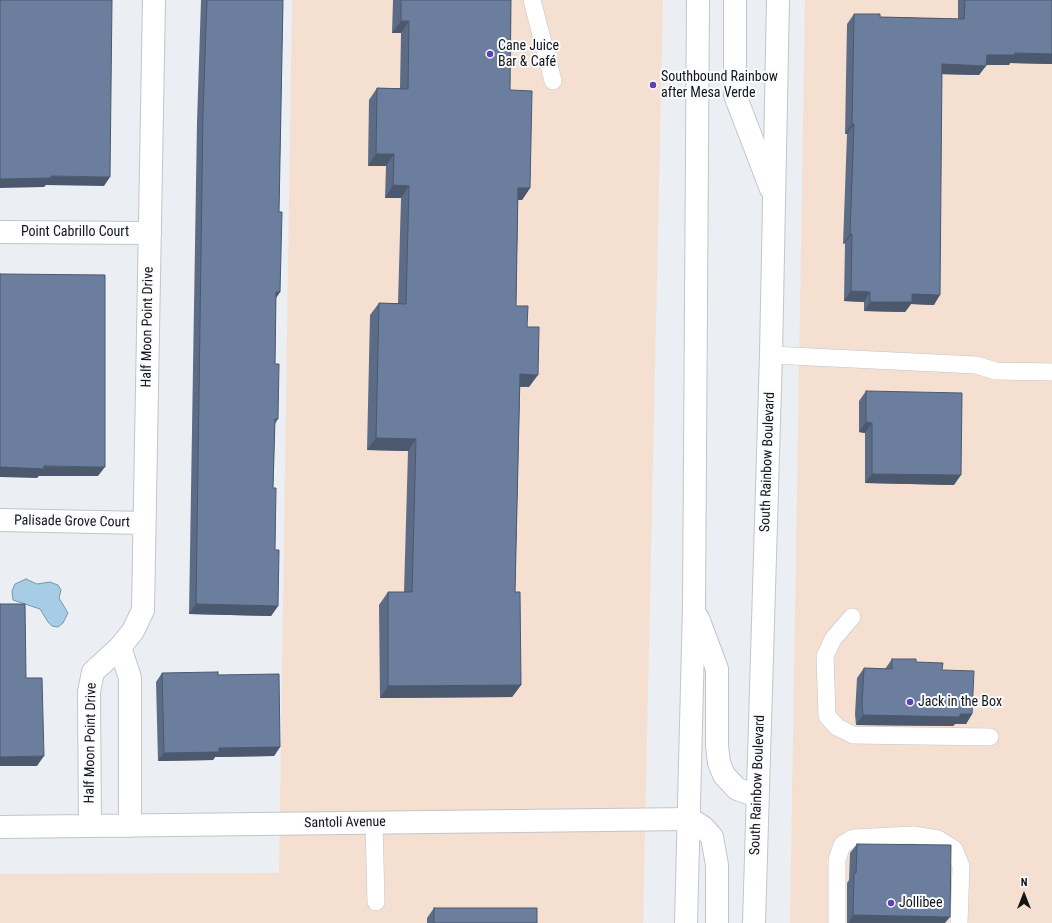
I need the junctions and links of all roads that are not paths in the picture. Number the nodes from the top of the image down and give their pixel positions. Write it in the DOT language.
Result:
graph roads {
  1 [pos="154,0"];
  2 [pos="532,0"];
  3 [pos="698,0"];
  4 [pos="735,0"];
  5 [pos="778,0"];
  6 [pos="553,81"];
  7 [pos="775,200"];
  8 [pos="0,232"];
  9 [pos="150,233"];
  10 [pos="771,355"];
  11 [pos="1052,372"];
  12 [pos="0,520"];
  13 [pos="144,523"];
  14 [pos="694,606"];
  15 [pos="852,617"];
  16 [pos="120,647"];
  17 [pos="990,737"];
  18 [pos="757,796"];
  19 [pos="690,819"];
  20 [pos="374,823"];
  21 [pos="90,826"];
  22 [pos="130,826"];
  23 [pos="0,827"];
  24 [pos="376,902"];
  25 [pos="686,923"];
  26 [pos="717,923"];
  27 [pos="754,923"];
  28 [pos="837,923"];
  29 [pos="959,923"];
  1 -- 9 [label="main road, Half Moon Point Drive"];
  2 -- 6 [label="lane"];
  3 -- 14 [label="main road"];
  4 -- 7 [label="main road"];
  5 -- 7 [label="main road, South Rainbow Boulevard"];
  7 -- 10 [label="main road, South Rainbow Boulevard"];
  8 -- 9 [label="main road, Point Cabrillo Court"];
  9 -- 13 [label="main road, Half Moon Point Drive"];
  10 -- 11 [label="lane"];
  10 -- 18 [label="main road, South Rainbow Boulevard"];
  12 -- 13 [label="main road, Palisade Grove Court"];
  13 -- 16 [label="main road, Half Moon Point Drive"];
  14 -- 18 [label="main road"];
  14 -- 19 [label="main road"];
  15 -- 17 [label="lane"];
  16 -- 21 [label="main road, Half Moon Point Drive"];
  16 -- 22 [label="main road"];
  18 -- 27 [label="main road, South Rainbow Boulevard"];
  19 -- 20 [label="main road, Santoli Avenue"];
  19 -- 25 [label="main road"];
  19 -- 26 [label="main road"];
  20 -- 22 [label="main road, Santoli Avenue"];
  20 -- 24 [label="lane"];
  21 -- 22 [label="main road, Santoli Avenue"];
  21 -- 23 [label="main road, Santoli Avenue"];
  28 -- 29 [label="lane"];
}
